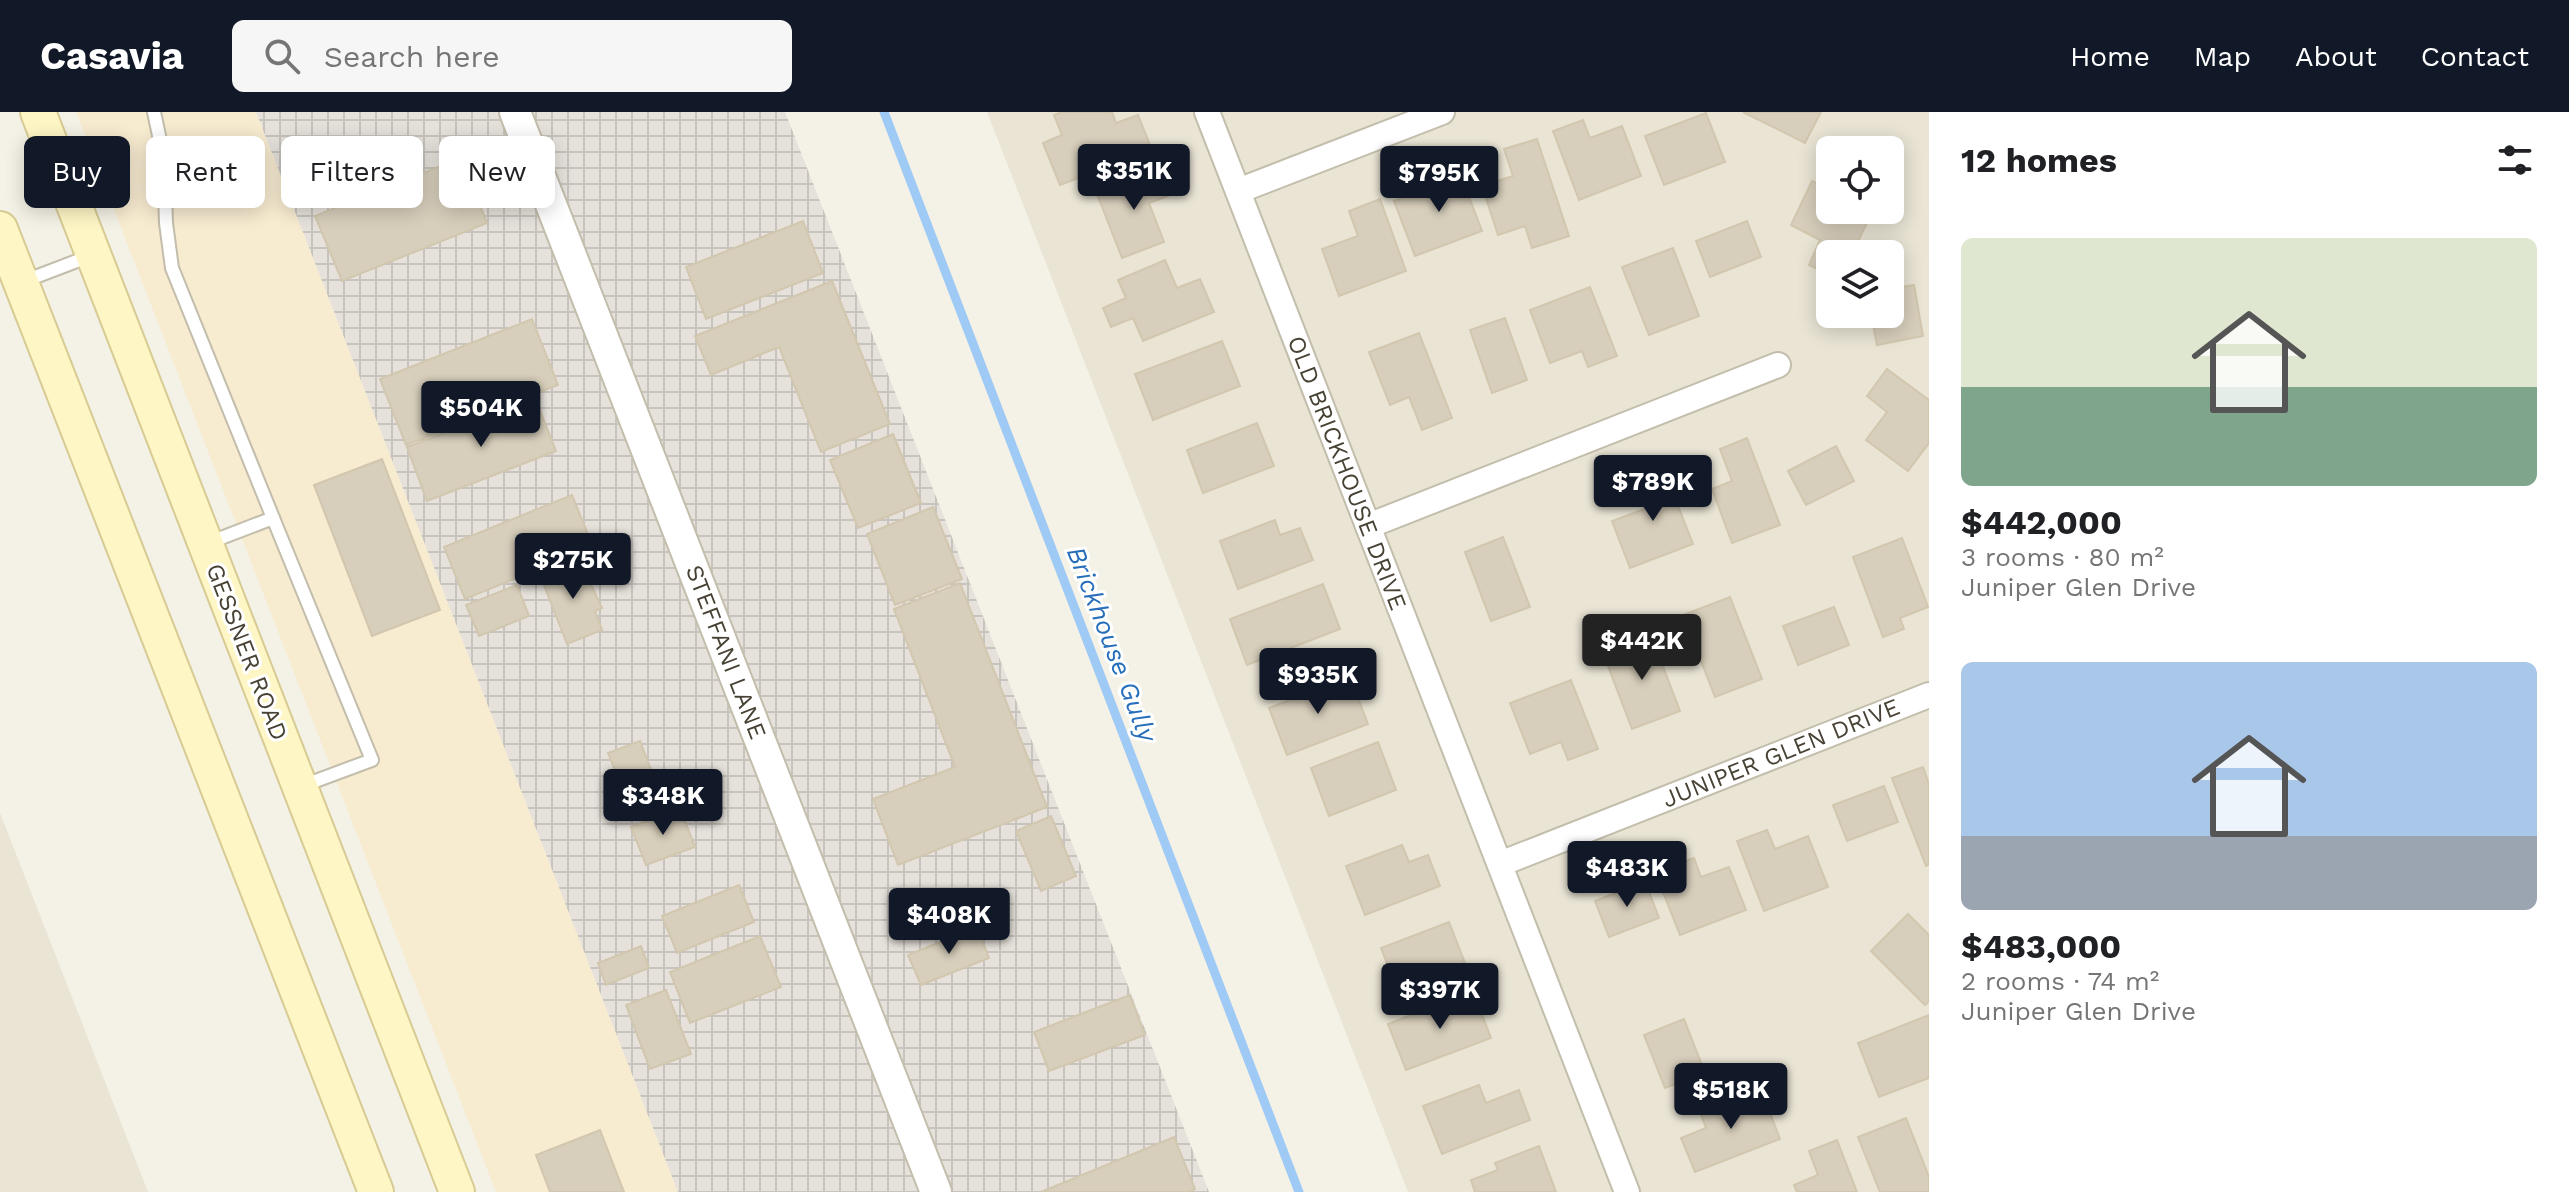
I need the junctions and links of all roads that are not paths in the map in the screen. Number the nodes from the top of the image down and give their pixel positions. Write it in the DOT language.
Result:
graph roads {
  1 [pos="38,112"];
  2 [pos="154,112"];
  3 [pos="515,112"];
  4 [pos="1207,112"];
  5 [pos="1442,112"];
  6 [pos="1238,191"];
  7 [pos="0,229"];
  8 [pos="93,254"];
  9 [pos="21,282"];
  10 [pos="1778,365"];
  11 [pos="273,518"];
  12 [pos="1368,526"];
  13 [pos="205,544"];
  14 [pos="1929,695"];
  15 [pos="299,787"];
  16 [pos="1500,864"];
  17 [pos="376,1192"];
  18 [pos="457,1192"];
  19 [pos="936,1192"];
  20 [pos="1627,1192"];
  1 -- 8 [label="main road, GESSNER ROAD"];
  2 -- 11 [label="lane"];
  3 -- 19 [label="street, STEFFANI LANE"];
  4 -- 6 [label="street, OLD BRICKHOUSE DRIVE"];
  5 -- 6 [label="street"];
  6 -- 12 [label="street, OLD BRICKHOUSE DRIVE"];
  7 -- 9 [label="main road"];
  8 -- 9 [label="lane"];
  8 -- 13 [label="main road, GESSNER ROAD"];
  9 -- 17 [label="main road"];
  10 -- 12 [label="street"];
  11 -- 13 [label="lane"];
  11 -- 15 [label="lane"];
  12 -- 16 [label="street, OLD BRICKHOUSE DRIVE"];
  13 -- 15 [label="main road, GESSNER ROAD"];
  14 -- 16 [label="street, JUNIPER GLEN DRIVE"];
  15 -- 18 [label="main road, GESSNER ROAD"];
  16 -- 20 [label="street, OLD BRICKHOUSE DRIVE"];
}
